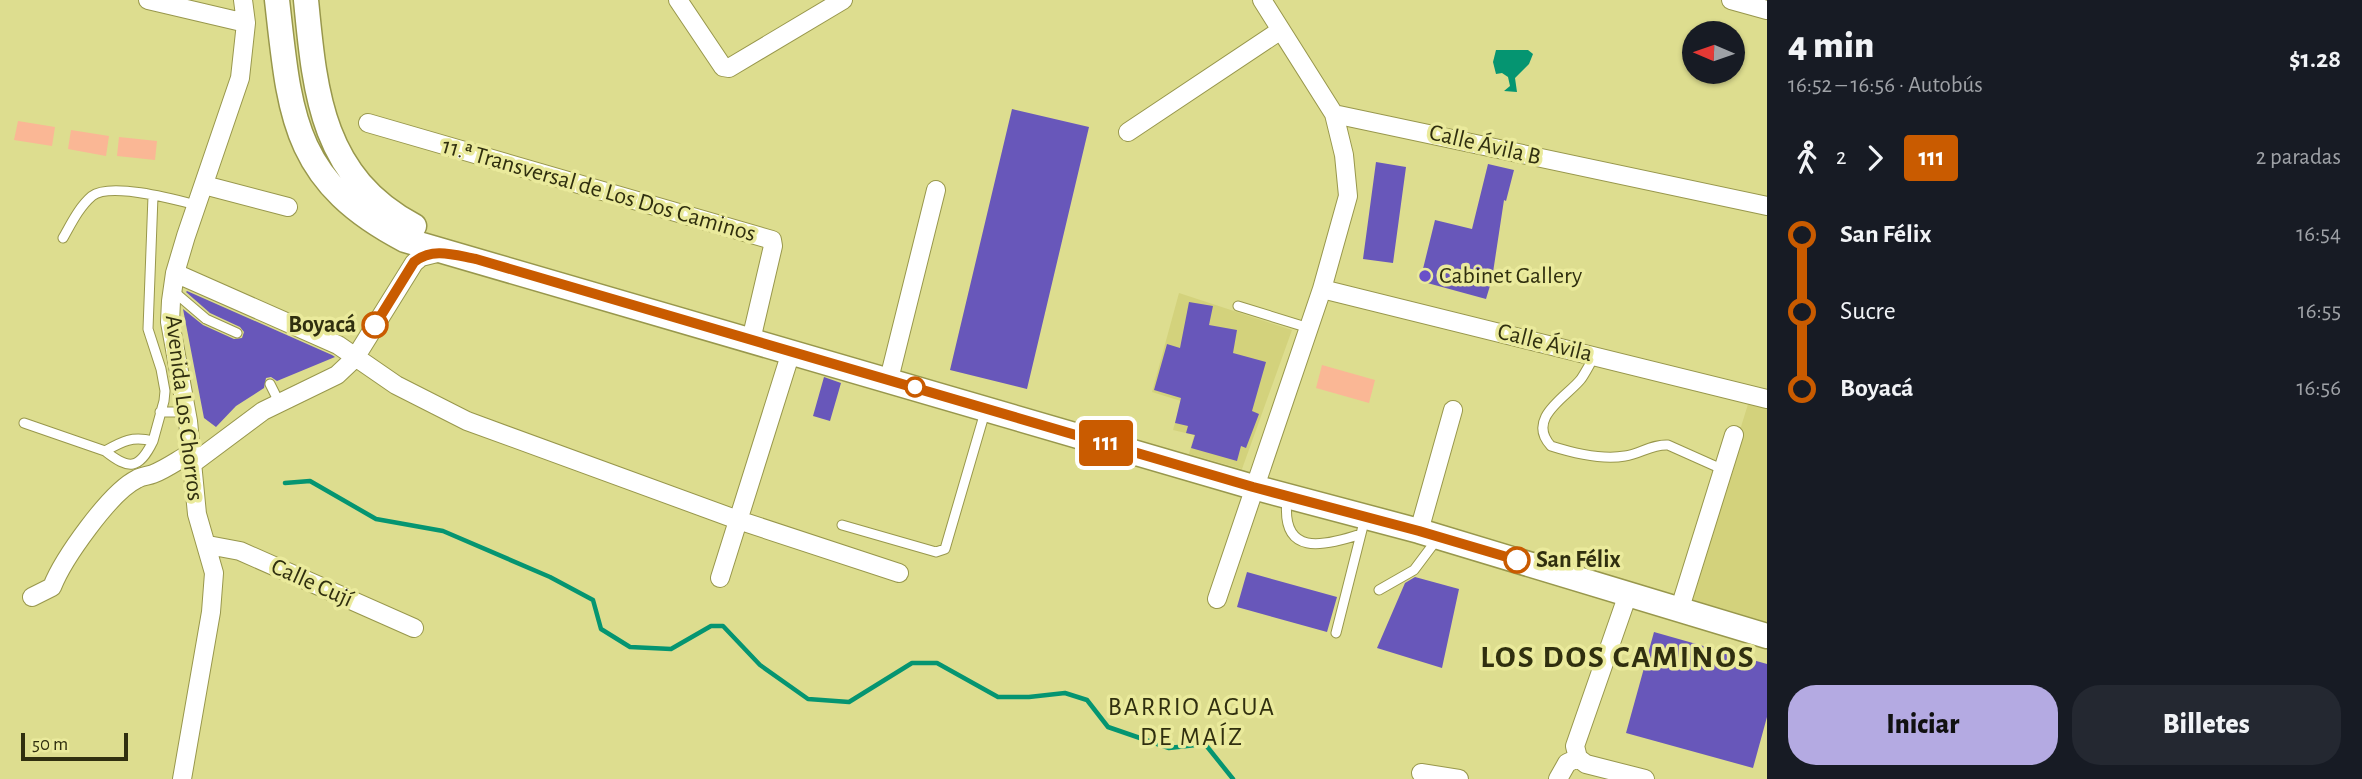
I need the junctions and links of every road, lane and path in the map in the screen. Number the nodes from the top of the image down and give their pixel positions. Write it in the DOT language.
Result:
graph roads {
  1 [pos="148,0"];
  2 [pos="243,0"];
  3 [pos="277,0"];
  4 [pos="306,0"];
  5 [pos="678,0"];
  6 [pos="843,0"];
  7 [pos="1262,0"];
  8 [pos="1731,0"];
  9 [pos="1767,10"];
  10 [pos="246,23"];
  11 [pos="1281,30"];
  12 [pos="1334,114"];
  13 [pos="368,122"];
  14 [pos="1128,132"];
  15 [pos="204,185"];
  16 [pos="936,190"];
  17 [pos="153,196"];
  18 [pos="196,205"];
  19 [pos="1767,206"];
  20 [pos="288,208"];
  21 [pos="371,223"];
  22 [pos="63,238"];
  23 [pos="441,253"];
  24 [pos="476,259"];
  25 [pos="174,282"];
  26 [pos="1322,289"];
  27 [pos="390,300"];
  28 [pos="1238,306"];
  29 [pos="1309,328"];
  30 [pos="237,333"];
  31 [pos="751,340"];
  32 [pos="791,352"];
  33 [pos="1595,356"];
  34 [pos="355,358"];
  35 [pos="888,379"];
  36 [pos="270,384"];
  37 [pos="1767,399"];
  38 [pos="279,402"];
  39 [pos="986,408"];
  40 [pos="1453,410"];
  41 [pos="160,412"];
  42 [pos="186,412"];
  43 [pos="24,423"];
  44 [pos="1734,435"];
  45 [pos="153,441"];
  46 [pos="105,451"];
  47 [pos="191,459"];
  48 [pos="1724,470"];
  49 [pos="1253,487"];
  50 [pos="1287,496"];
  51 [pos="738,520"];
  52 [pos="842,524"];
  53 [pos="1363,525"];
  54 [pos="1429,534"];
  55 [pos="208,545"];
  56 [pos="899,573"];
  57 [pos="720,578"];
  58 [pos="1379,590"];
  59 [pos="1628,593"];
  60 [pos="33,597"];
  61 [pos="1217,599"];
  62 [pos="1679,611"];
  63 [pos="414,628"];
  64 [pos="1336,633"];
  65 [pos="1767,636"];
  66 [pos="1578,758"];
  67 [pos="1421,773"];
  68 [pos="182,779"];
  69 [pos="1459,779"];
  70 [pos="1558,779"];
  71 [pos="1645,779"];
  1 -- 10 [label="street"];
  2 -- 10 [label="street, Avenida Los Chorros"];
  3 -- 21 [label="main road"];
  4 -- 24 [label="main road"];
  5 -- 6 [label="street"];
  7 -- 11 [label="street"];
  8 -- 9 [label="street"];
  10 -- 15 [label="street, Avenida Los Chorros"];
  11 -- 12 [label="street"];
  11 -- 14 [label="street"];
  12 -- 19 [label="street, Calle Ávila B"];
  12 -- 26 [label="street"];
  13 -- 31 [label="street, 11.ª Transversal de Los Dos Caminos"];
  15 -- 18 [label="street, Avenida Los Chorros"];
  15 -- 20 [label="street"];
  16 -- 35 [label="street"];
  17 -- 18 [label="lane"];
  17 -- 22 [label="lane"];
  17 -- 41 [label="lane"];
  18 -- 25 [label="street, Avenida Los Chorros"];
  21 -- 23 [label="main road"];
  21 -- 27 [label="street"];
  23 -- 24 [label="main road"];
  23 -- 27 [label="street"];
  24 -- 31 [label="main road"];
  25 -- 30 [label="lane"];
  25 -- 34 [label="street"];
  25 -- 42 [label="street, Avenida Los Chorros"];
  26 -- 29 [label="street"];
  26 -- 33 [label="street, Calle Ávila"];
  27 -- 34 [label="street"];
  28 -- 29 [label="lane"];
  29 -- 49 [label="street"];
  31 -- 32 [label="main road"];
  32 -- 35 [label="main road"];
  32 -- 51 [label="street"];
  33 -- 37 [label="street, Calle Ávila"];
  33 -- 48 [label="lane"];
  34 -- 38 [label="street"];
  34 -- 51 [label="street"];
  35 -- 39 [label="main road"];
  36 -- 38 [label="lane"];
  38 -- 47 [label="street"];
  39 -- 49 [label="main road"];
  39 -- 52 [label="lane"];
  40 -- 54 [label="street"];
  41 -- 42 [label="lane"];
  41 -- 45 [label="lane"];
  42 -- 47 [label="street, Avenida Los Chorros"];
  43 -- 46 [label="lane"];
  44 -- 48 [label="street"];
  45 -- 46 [label="lane"];
  45 -- 46 [label="lane"];
  47 -- 55 [label="street, Avenida Los Chorros"];
  47 -- 60 [label="street"];
  48 -- 62 [label="street"];
  49 -- 50 [label="main road"];
  49 -- 61 [label="street"];
  50 -- 53 [label="main road"];
  50 -- 53 [label="lane"];
  51 -- 56 [label="street"];
  51 -- 57 [label="street"];
  53 -- 54 [label="main road"];
  53 -- 64 [label="lane"];
  54 -- 58 [label="lane"];
  54 -- 59 [label="main road"];
  55 -- 63 [label="street, Calle Cují"];
  55 -- 68 [label="street, Avenida Los Chorros"];
  59 -- 62 [label="main road"];
  59 -- 66 [label="street"];
  62 -- 65 [label="main road"];
  66 -- 70 [label="street"];
  66 -- 71 [label="street"];
  67 -- 69 [label="street"];
}
